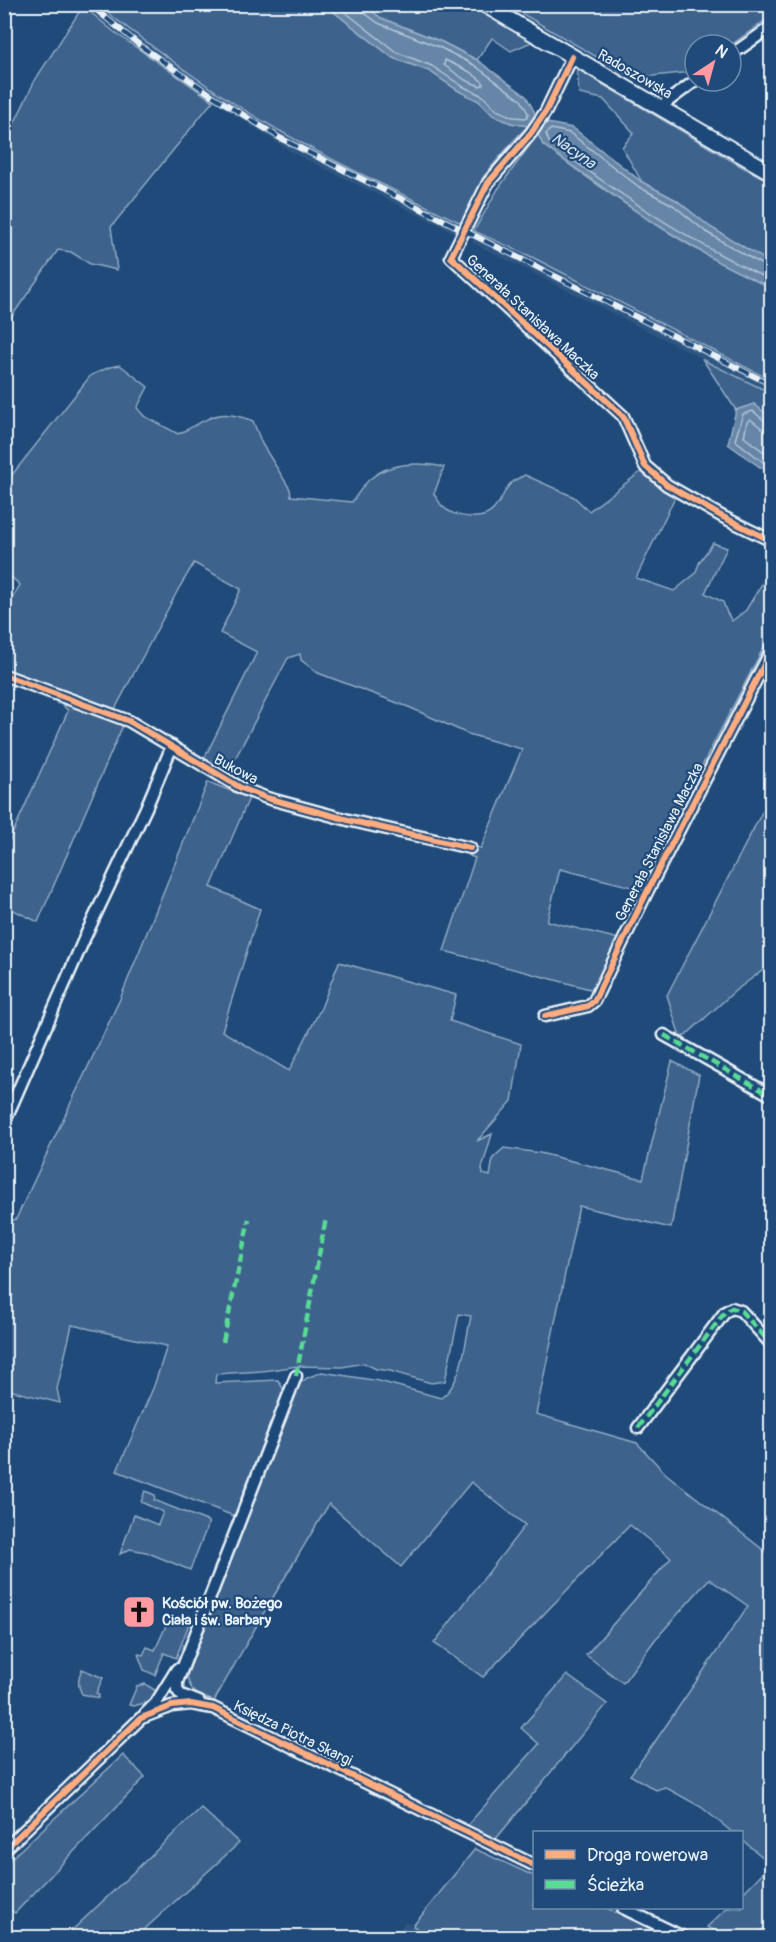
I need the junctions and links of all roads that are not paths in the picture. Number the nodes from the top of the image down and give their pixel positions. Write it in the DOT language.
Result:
graph roads {
  1 [pos="483,4"];
  2 [pos="771,26"];
  3 [pos="743,46"];
  4 [pos="572,57"];
  5 [pos="683,90"];
  6 [pos="660,107"];
  7 [pos="771,173"];
  8 [pos="771,541"];
  9 [pos="771,649"];
  10 [pos="4,675"];
  11 [pos="172,746"];
  12 [pos="470,848"];
  13 [pos="545,1016"];
  14 [pos="664,1035"];
  15 [pos="771,1096"];
  16 [pos="4,1123"];
  17 [pos="771,1345"];
  18 [pos="296,1376"];
  19 [pos="638,1428"];
  20 [pos="187,1653"];
  21 [pos="213,1708"];
  22 [pos="141,1718"];
  23 [pos="4,1850"];
  24 [pos="533,1865"];
  25 [pos="625,1909"];
  26 [pos="686,1938"];
  1 -- 4 [label="street, Radoszowska"];
  2 -- 3 [label="street"];
  4 -- 6 [label="street, Radoszowska"];
  4 -- 8 [label="street, Generała Stanisława Maczka"];
  5 -- 6 [label="street"];
  6 -- 7 [label="street, Radoszowska"];
  9 -- 13 [label="street, Generała Stanisława Maczka"];
  10 -- 11 [label="street, Bukowa"];
  11 -- 12 [label="street, Bukowa"];
  11 -- 16 [label="street"];
  14 -- 15 [label="street"];
  17 -- 19 [label="street"];
  18 -- 20 [label="street, Księdza Piotra Skargi"];
  20 -- 21 [label="street, Księdza Piotra Skargi"];
  20 -- 22 [label="street, Księdza Piotra Skargi"];
  21 -- 22 [label="street, Księdza Piotra Skargi"];
  21 -- 24 [label="street, Księdza Piotra Skargi"];
  22 -- 23 [label="street, Księdza Piotra Skargi"];
  25 -- 26 [label="street"];
}
